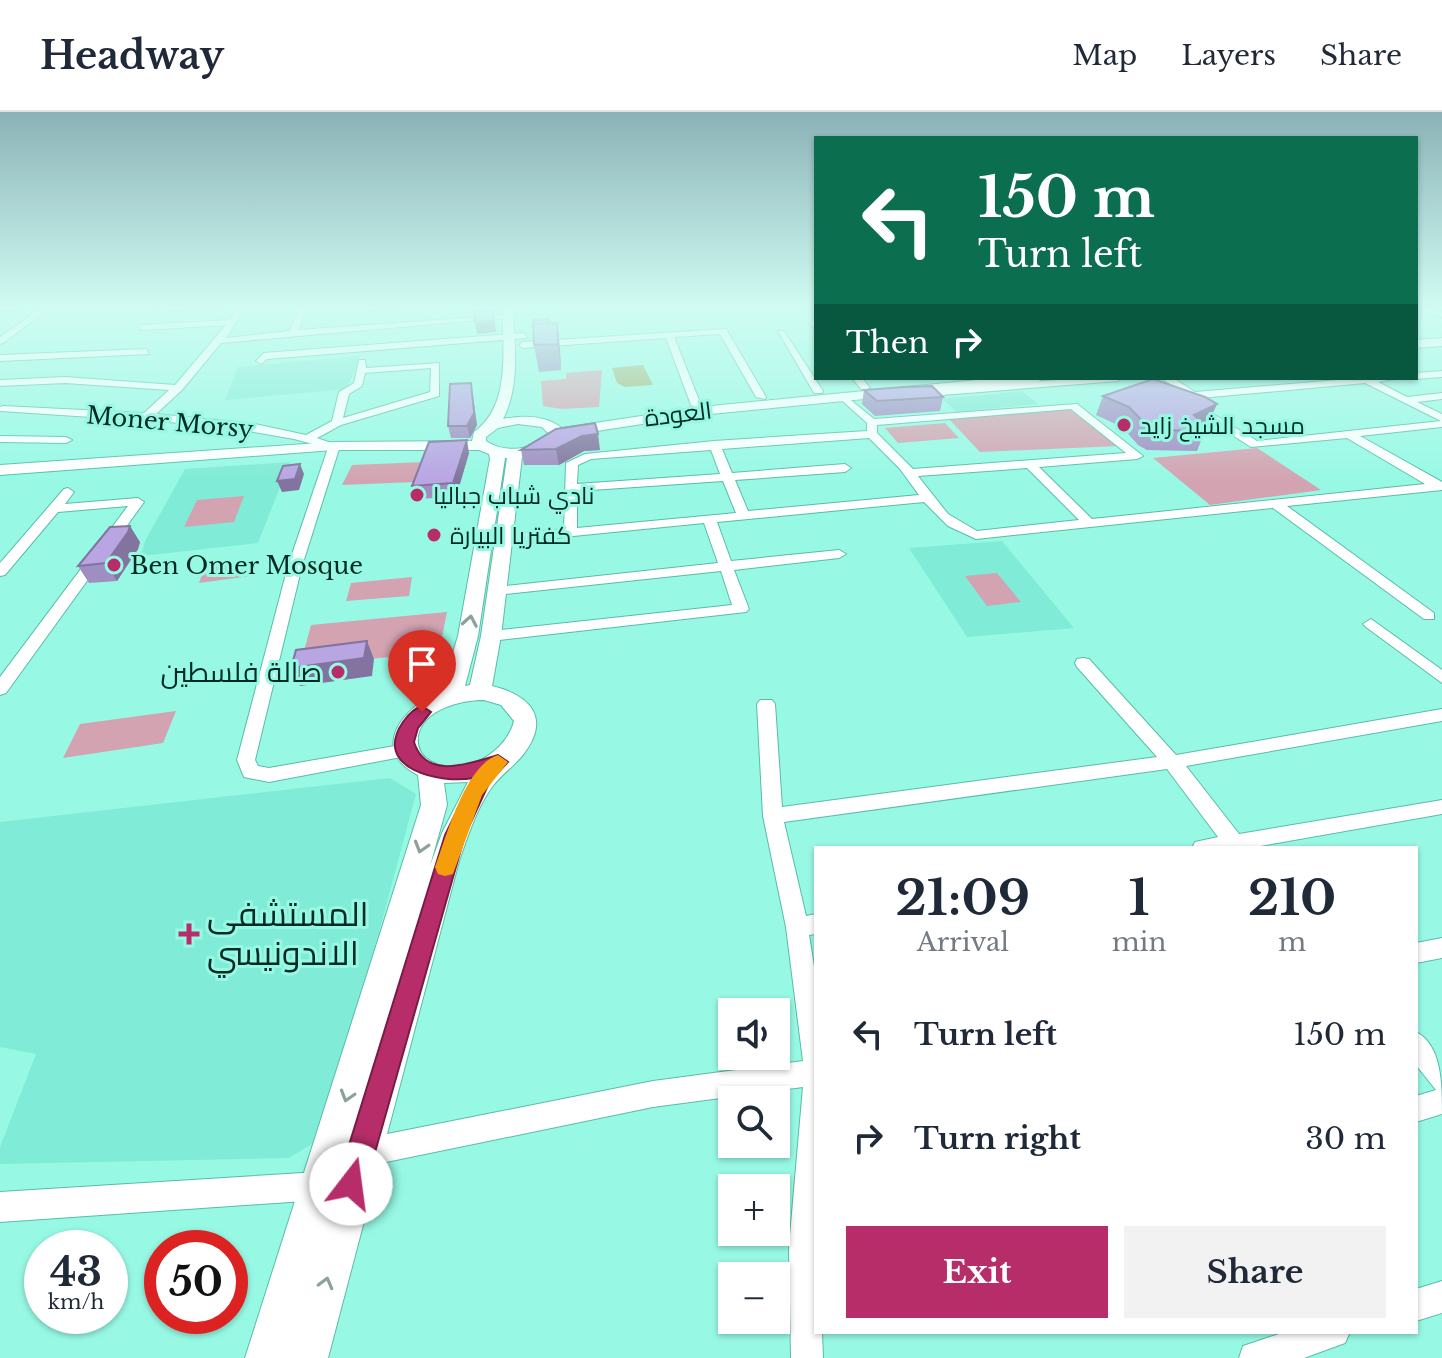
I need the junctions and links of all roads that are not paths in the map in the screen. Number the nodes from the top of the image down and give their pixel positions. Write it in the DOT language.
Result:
graph roads {
  1 [pos="199,364"];
  2 [pos="360,364"];
  3 [pos="508,364"];
  4 [pos="680,364"];
  5 [pos="742,364"];
  6 [pos="801,364"];
  7 [pos="360,371"];
  8 [pos="1442,374"];
  9 [pos="1418,376"];
  10 [pos="946,380"];
  11 [pos="1037,380"];
  12 [pos="1169,380"];
  13 [pos="1352,380"];
  14 [pos="1365,380"];
  15 [pos="0,383"];
  16 [pos="860,387"];
  17 [pos="179,388"];
  18 [pos="818,391"];
  19 [pos="1193,395"];
  20 [pos="842,396"];
  21 [pos="1442,396"];
  22 [pos="761,397"];
  23 [pos="1405,400"];
  24 [pos="696,405"];
  25 [pos="1058,407"];
  26 [pos="3,409"];
  27 [pos="145,418"];
  28 [pos="1442,418"];
  29 [pos="337,423"];
  30 [pos="1442,424"];
  31 [pos="552,428"];
  32 [pos="872,428"];
  33 [pos="1350,435"];
  34 [pos="309,438"];
  35 [pos="0,439"];
  36 [pos="66,440"];
  37 [pos="494,441"];
  38 [pos="714,444"];
  39 [pos="334,446"];
  40 [pos="1031,465"];
  41 [pos="845,468"];
  42 [pos="2,472"];
  43 [pos="909,473"];
  44 [pos="728,475"];
  45 [pos="1441,486"];
  46 [pos="573,488"];
  47 [pos="68,492"];
  48 [pos="924,498"];
  49 [pos="1276,504"];
  50 [pos="56,508"];
  51 [pos="744,517"];
  52 [pos="710,521"];
  53 [pos="1089,523"];
  54 [pos="570,533"];
  55 [pos="504,539"];
  56 [pos="839,554"];
  57 [pos="726,565"];
  58 [pos="0,572"];
  59 [pos="496,591"];
  60 [pos="1429,616"];
  61 [pos="1371,624"];
  62 [pos="491,636"];
  63 [pos="1083,663"];
  64 [pos="1442,678"];
  65 [pos="0,689"];
  66 [pos="480,692"];
  67 [pos="451,697"];
  68 [pos="766,704"];
  69 [pos="1442,715"];
  70 [pos="418,760"];
  71 [pos="498,762"];
  72 [pos="1172,762"];
  73 [pos="1442,807"];
  74 [pos="773,816"];
  75 [pos="1235,845"];
  76 [pos="807,925"];
  77 [pos="1442,948"];
  78 [pos="1418,953"];
  79 [pos="814,1033"];
  80 [pos="1418,1047"];
  81 [pos="814,1072"];
  82 [pos="1442,1079"];
  83 [pos="1442,1101"];
  84 [pos="1418,1108"];
  85 [pos="814,1139"];
  86 [pos="359,1153"];
  87 [pos="319,1186"];
  88 [pos="0,1207"];
  89 [pos="810,1246"];
  90 [pos="1442,1297"];
  91 [pos="1418,1304"];
  92 [pos="1328,1334"];
  93 [pos="267,1358"];
  94 [pos="306,1358"];
  95 [pos="807,1358"];
  96 [pos="1255,1358"];
  1 -- 17 [label="street"];
  2 -- 7 [label="street"];
  3 -- 37 [label="main road"];
  4 -- 24 [label="street"];
  5 -- 22 [label="street"];
  6 -- 18 [label="street"];
  7 -- 29 [label="street"];
  7 -- 29 [label="street"];
  8 -- 9 [label="street"];
  10 -- 16 [label="main road, العودة"];
  11 -- 16 [label="main road, العودة"];
  11 -- 25 [label="street"];
  12 -- 19 [label="street"];
  13 -- 19 [label="street"];
  14 -- 23 [label="street"];
  15 -- 17 [label="street"];
  16 -- 18 [label="main road, العودة"];
  16 -- 20 [label="main road, العودة"];
  17 -- 27 [label="street"];
  18 -- 22 [label="main road, العودة"];
  19 -- 33 [label="street"];
  20 -- 31 [label="main road, العودة"];
  20 -- 32 [label="street"];
  21 -- 23 [label="street"];
  22 -- 24 [label="main road, العودة"];
  23 -- 28 [label="street"];
  24 -- 31 [label="main road, العودة"];
  25 -- 32 [label="street"];
  25 -- 40 [label="street"];
  26 -- 27 [label="street, Moner Morsy"];
  27 -- 34 [label="street, Moner Morsy"];
  29 -- 34 [label="street"];
  30 -- 33 [label="street"];
  31 -- 37 [label="main road"];
  31 -- 37 [label="main road"];
  32 -- 38 [label="street"];
  32 -- 43 [label="street"];
  33 -- 45 [label="street"];
  34 -- 39 [label="street, Moner Morsy"];
  35 -- 36 [label="street"];
  37 -- 39 [label="main road"];
  37 -- 55 [label="main road"];
  67 -- 37 [label="main road, one-way"];
  38 -- 44 [label="street"];
  38 -- 46 [label="street"];
  39 -- 42 [label="main road"];
  39 -- 70 [label="street"];
  40 -- 43 [label="street"];
  40 -- 53 [label="street"];
  41 -- 44 [label="street"];
  43 -- 48 [label="street"];
  44 -- 46 [label="street"];
  44 -- 51 [label="street"];
  45 -- 49 [label="street"];
  46 -- 54 [label="street"];
  47 -- 50 [label="street"];
  48 -- 51 [label="street"];
  48 -- 53 [label="street"];
  49 -- 53 [label="street"];
  49 -- 60 [label="street"];
  50 -- 58 [label="street"];
  50 -- 65 [label="street"];
  51 -- 52 [label="street"];
  52 -- 54 [label="street"];
  52 -- 57 [label="street"];
  54 -- 55 [label="street"];
  55 -- 59 [label="main road"];
  56 -- 57 [label="street"];
  57 -- 59 [label="street"];
  57 -- 62 [label="street"];
  59 -- 62 [label="main road"];
  61 -- 64 [label="street"];
  62 -- 66 [label="main road"];
  63 -- 72 [label="street"];
  66 -- 67 [label="main road"];
  66 -- 71 [label="main road"];
  67 -- 70 [label="main road"];
  68 -- 74 [label="street"];
  69 -- 72 [label="street"];
  70 -- 71 [label="main road"];
  70 -- 87 [label="main road, one-way"];
  71 -- 86 [label="main road"];
  72 -- 74 [label="street"];
  72 -- 75 [label="street"];
  73 -- 75 [label="street"];
  74 -- 76 [label="street"];
  76 -- 79 [label="street"];
  77 -- 78 [label="street"];
  80 -- 82 [label="street"];
  81 -- 86 [label="street"];
  83 -- 84 [label="street"];
  85 -- 89 [label="street"];
  94 -- 86 [label="main road, one-way"];
  87 -- 88 [label="street"];
  87 -- 93 [label="main road"];
  89 -- 95 [label="street"];
  90 -- 91 [label="street"];
  92 -- 96 [label="street"];
}
